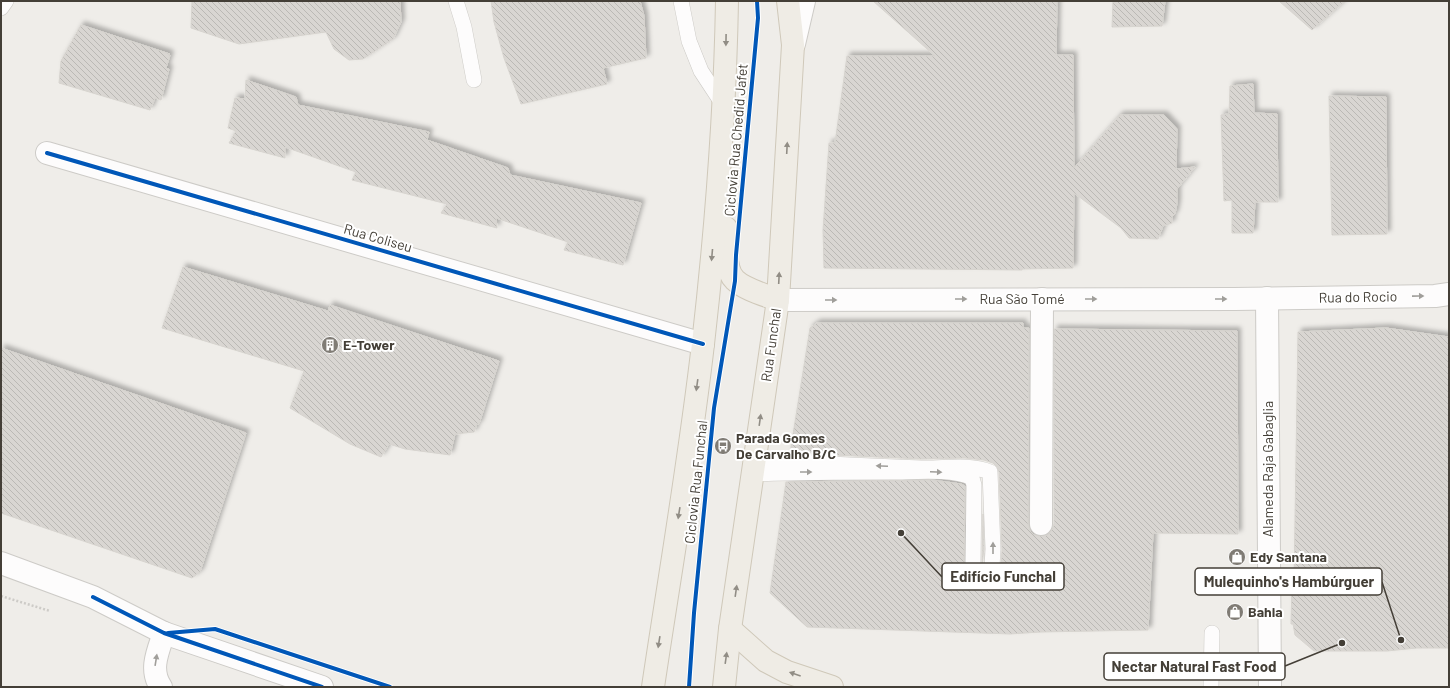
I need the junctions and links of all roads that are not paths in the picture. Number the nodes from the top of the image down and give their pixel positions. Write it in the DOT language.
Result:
graph roads {
  1 [pos="6,1"];
  2 [pos="456,1"];
  3 [pos="681,1"];
  4 [pos="727,1"];
  5 [pos="788,1"];
  6 [pos="804,1"];
  7 [pos="1,8"];
  8 [pos="793,45"];
  9 [pos="474,80"];
  10 [pos="724,106"];
  11 [pos="47,153"];
  12 [pos="721,161"];
  13 [pos="1449,294"];
  14 [pos="1267,298"];
  15 [pos="1042,299"];
  16 [pos="778,300"];
  17 [pos="703,344"];
  18 [pos="754,467"];
  19 [pos="1041,524"];
  20 [pos="1,563"];
  21 [pos="730,629"];
  22 [pos="164,633"];
  23 [pos="1212,633"];
  24 [pos="161,687"];
  25 [pos="322,687"];
  26 [pos="653,687"];
  27 [pos="724,687"];
  28 [pos="832,687"];
  29 [pos="1211,687"];
  30 [pos="1270,687"];
  1 -- 7 [label="lane"];
  2 -- 9 [label="lane"];
  3 -- 10 [label="lane"];
  4 -- 10 [label="main road, one-way"];
  5 -- 8 [label="main road"];
  6 -- 8 [label="street, Rua Funchal"];
  16 -- 8 [label="main road, Rua Funchal, one-way"];
  10 -- 12 [label="main road"];
  11 -- 17 [label="street, Rua Coliseu"];
  12 -- 16 [label="main road"];
  12 -- 17 [label="main road, one-way"];
  14 -- 13 [label="street, Rua do Rocio, one-way"];
  15 -- 14 [label="street, Rua São Tomé, one-way"];
  14 -- 30 [label="street, Alameda Raja Gabaglia"];
  16 -- 15 [label="street, Rua São Tomé, one-way"];
  15 -- 19 [label="street"];
  18 -- 16 [label="main road, Rua Funchal, one-way"];
  17 -- 26 [label="main road, one-way"];
  18 -- 18 [label="lane, one-way"];
  21 -- 18 [label="main road, Rua Funchal, one-way"];
  20 -- 22 [label="street"];
  27 -- 21 [label="main road, Rua Funchal, one-way"];
  28 -- 21 [label="main road, one-way"];
  24 -- 22 [label="street, one-way"];
  22 -- 25 [label="street"];
  23 -- 29 [label="lane"];
}
